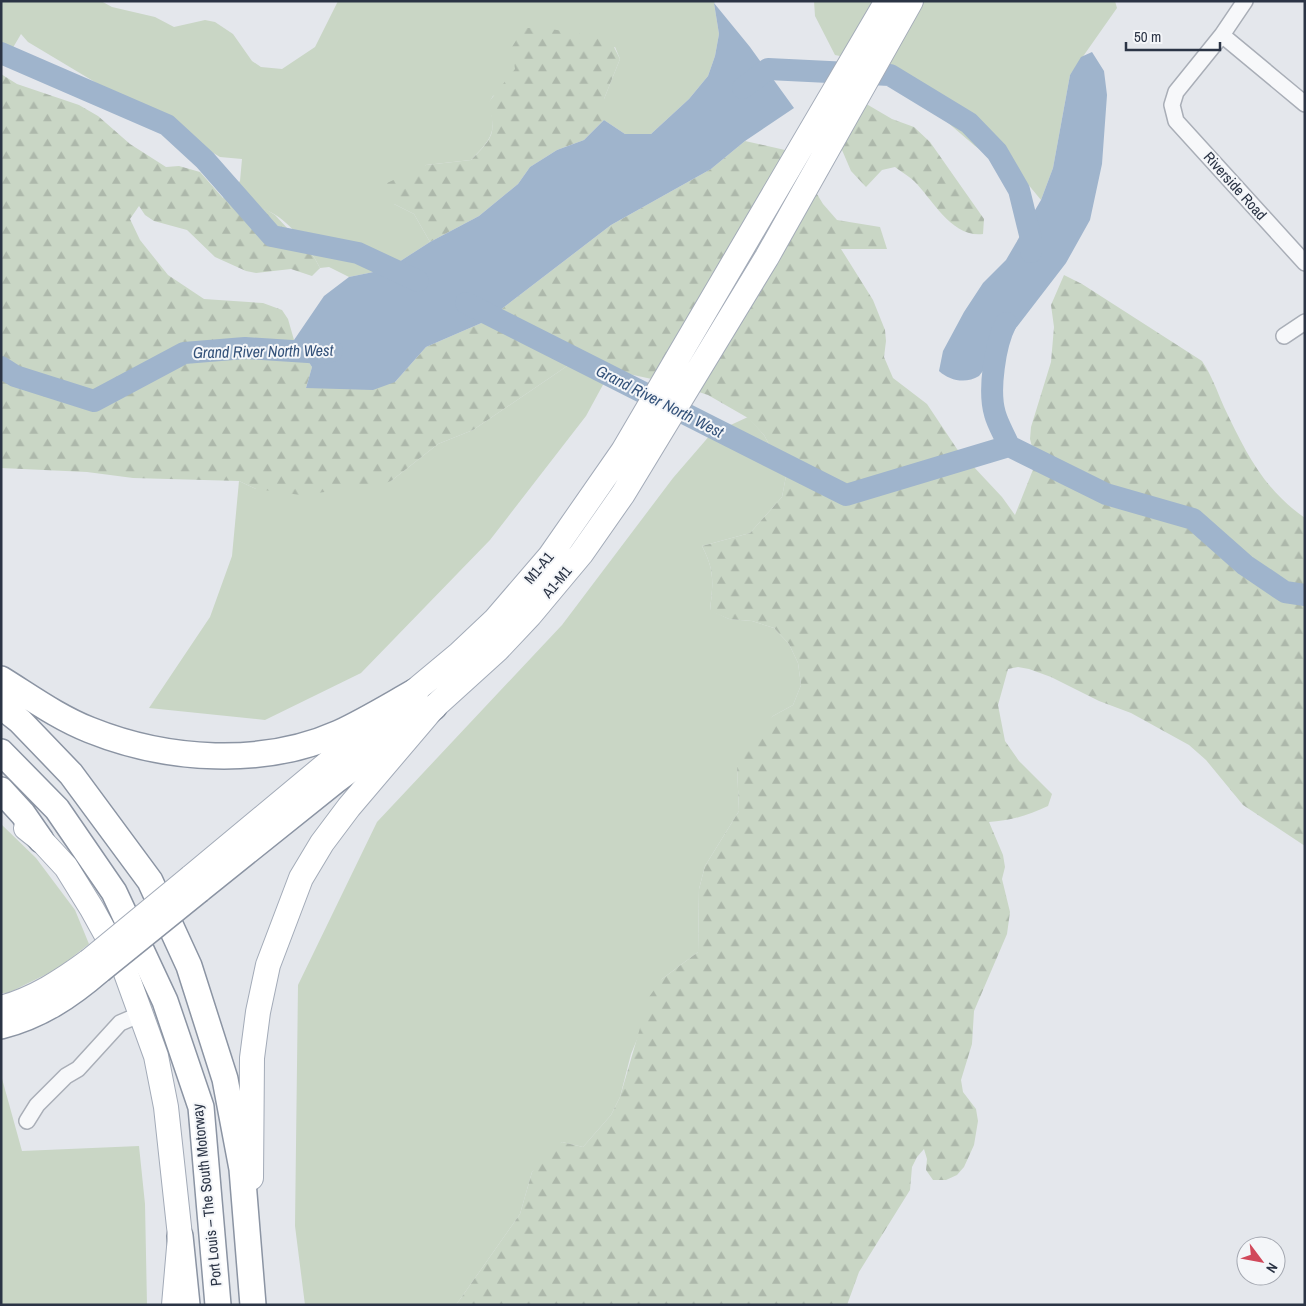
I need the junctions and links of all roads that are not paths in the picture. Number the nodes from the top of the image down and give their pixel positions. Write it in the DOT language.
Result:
graph roads {
  1 [pos="887,1"];
  2 [pos="911,1"];
  3 [pos="1245,1"];
  4 [pos="1222,35"];
  5 [pos="1305,104"];
  6 [pos="1305,263"];
  7 [pos="1305,322"];
  8 [pos="1284,336"];
  9 [pos="648,431"];
  10 [pos="1,679"];
  11 [pos="416,691"];
  12 [pos="1,706"];
  13 [pos="434,707"];
  14 [pos="1,752"];
  15 [pos="1,790"];
  16 [pos="1,808"];
  17 [pos="41,840"];
  18 [pos="195,884"];
  19 [pos="94,965"];
  20 [pos="1,1008"];
  21 [pos="141,1014"];
  22 [pos="1,1026"];
  23 [pos="27,1121"];
  24 [pos="251,1191"];
  25 [pos="180,1236"];
  26 [pos="249,1249"];
  27 [pos="174,1305"];
  28 [pos="187,1305"];
  29 [pos="218,1305"];
  30 [pos="253,1305"];
  31 [pos="260,1305"];
  1 -- 9 [label="main road"];
  2 -- 9 [label="main road"];
  3 -- 4 [label="street"];
  4 -- 5 [label="street"];
  4 -- 6 [label="street, Riverside Road"];
  7 -- 8 [label="street"];
  9 -- 11 [label="main road, M1-A1"];
  9 -- 13 [label="main road, A1-M1"];
  10 -- 11 [label="highway"];
  11 -- 18 [label="main road, M1-A1"];
  12 -- 26 [label="highway"];
  13 -- 18 [label="highway"];
  13 -- 24 [label="main road, A1-M1"];
  14 -- 29 [label="highway, Port Louis – The South Motorway"];
  15 -- 17 [label="highway"];
  16 -- 17 [label="main road"];
  17 -- 21 [label="main road"];
  18 -- 19 [label="highway, bridge"];
  19 -- 20 [label="main road"];
  19 -- 22 [label="highway"];
  21 -- 23 [label="street"];
  21 -- 25 [label="main road"];
  24 -- 26 [label="highway"];
  24 -- 31 [label="main road, A1-M1"];
  25 -- 27 [label="main road"];
  25 -- 28 [label="highway"];
  26 -- 30 [label="highway"];
}
